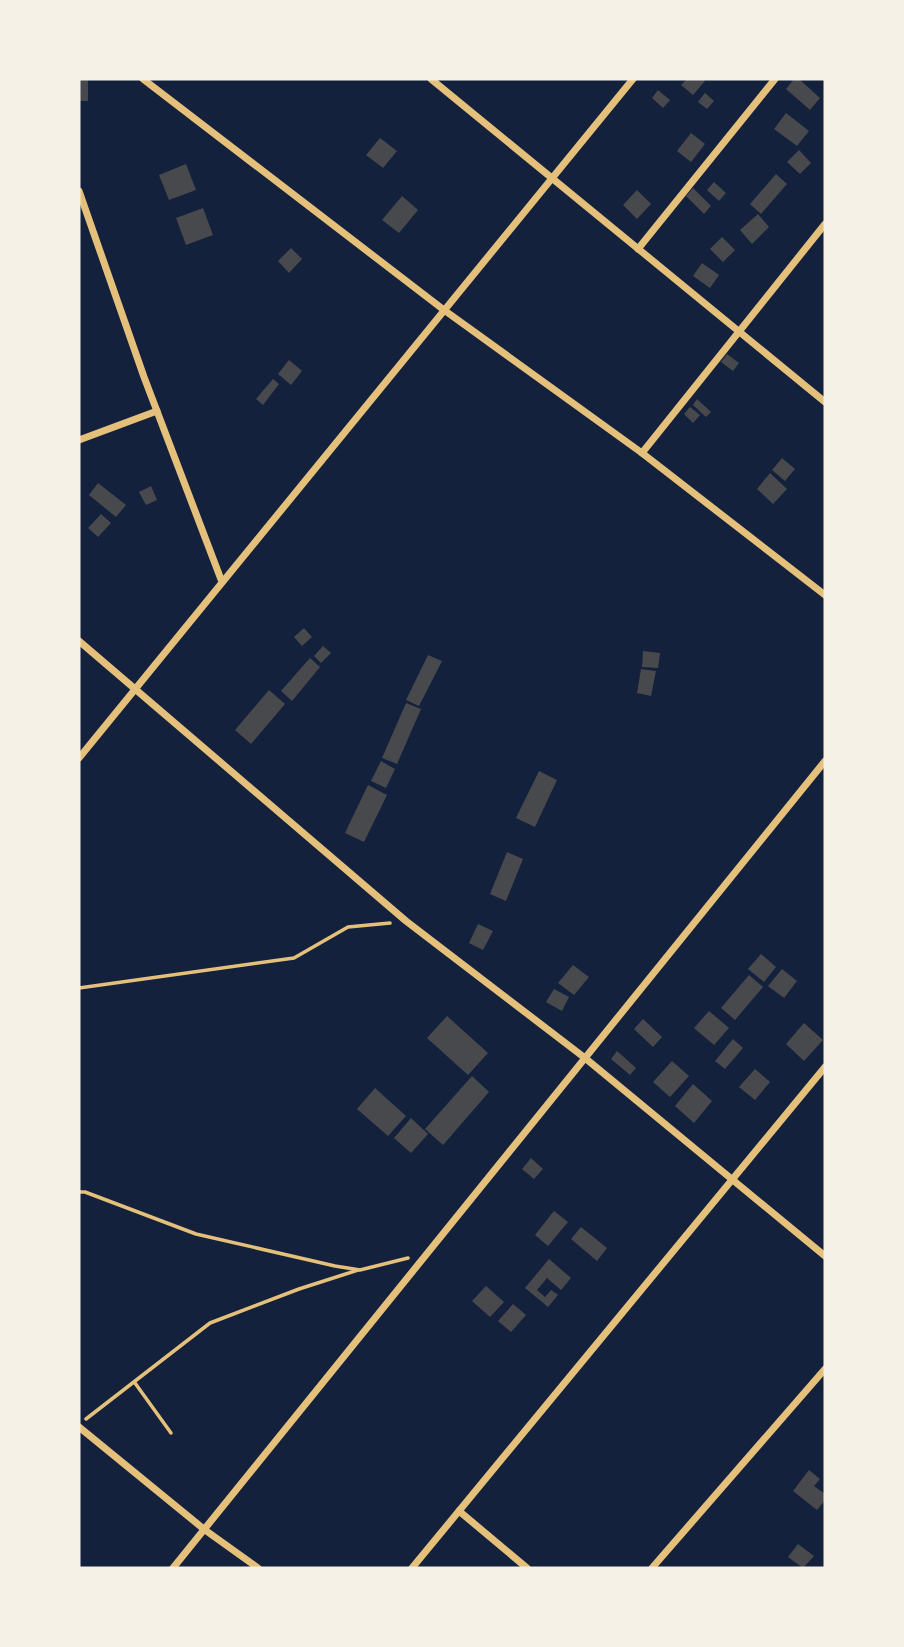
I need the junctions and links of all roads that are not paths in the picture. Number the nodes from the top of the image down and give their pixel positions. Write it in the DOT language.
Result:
graph roads {
  1 [pos="143,79"];
  2 [pos="431,79"];
  3 [pos="633,79"];
  4 [pos="775,79"];
  5 [pos="552,178"];
  6 [pos="79,191"];
  7 [pos="825,224"];
  8 [pos="638,249"];
  9 [pos="444,310"];
  10 [pos="739,332"];
  11 [pos="825,402"];
  12 [pos="157,411"];
  13 [pos="79,440"];
  14 [pos="642,453"];
  15 [pos="222,583"];
  16 [pos="825,595"];
  17 [pos="79,641"];
  18 [pos="136,687"];
  19 [pos="79,758"];
  20 [pos="825,761"];
  21 [pos="585,1058"];
  22 [pos="825,1067"];
  23 [pos="732,1180"];
  24 [pos="825,1256"];
  25 [pos="825,1369"];
  26 [pos="79,1426"];
  27 [pos="459,1511"];
  28 [pos="205,1530"];
  29 [pos="173,1568"];
  30 [pos="258,1568"];
  31 [pos="412,1568"];
  32 [pos="527,1568"];
  33 [pos="652,1568"];
  1 -- 9 [label="street"];
  2 -- 5 [label="street"];
  3 -- 5 [label="street"];
  4 -- 8 [label="street"];
  5 -- 8 [label="street"];
  5 -- 9 [label="street"];
  6 -- 12 [label="street"];
  7 -- 10 [label="street"];
  8 -- 10 [label="street"];
  9 -- 14 [label="street"];
  9 -- 15 [label="street"];
  10 -- 11 [label="street"];
  10 -- 14 [label="street"];
  12 -- 13 [label="street"];
  12 -- 15 [label="street"];
  14 -- 16 [label="street"];
  15 -- 18 [label="street"];
  17 -- 18 [label="street"];
  18 -- 19 [label="street"];
  18 -- 21 [label="street"];
  20 -- 21 [label="street"];
  21 -- 23 [label="street"];
  21 -- 28 [label="street"];
  22 -- 23 [label="street"];
  23 -- 24 [label="street"];
  23 -- 27 [label="street"];
  25 -- 33 [label="street"];
  26 -- 28 [label="street"];
  27 -- 31 [label="street"];
  27 -- 32 [label="street"];
  28 -- 29 [label="street"];
  28 -- 30 [label="street"];
}
